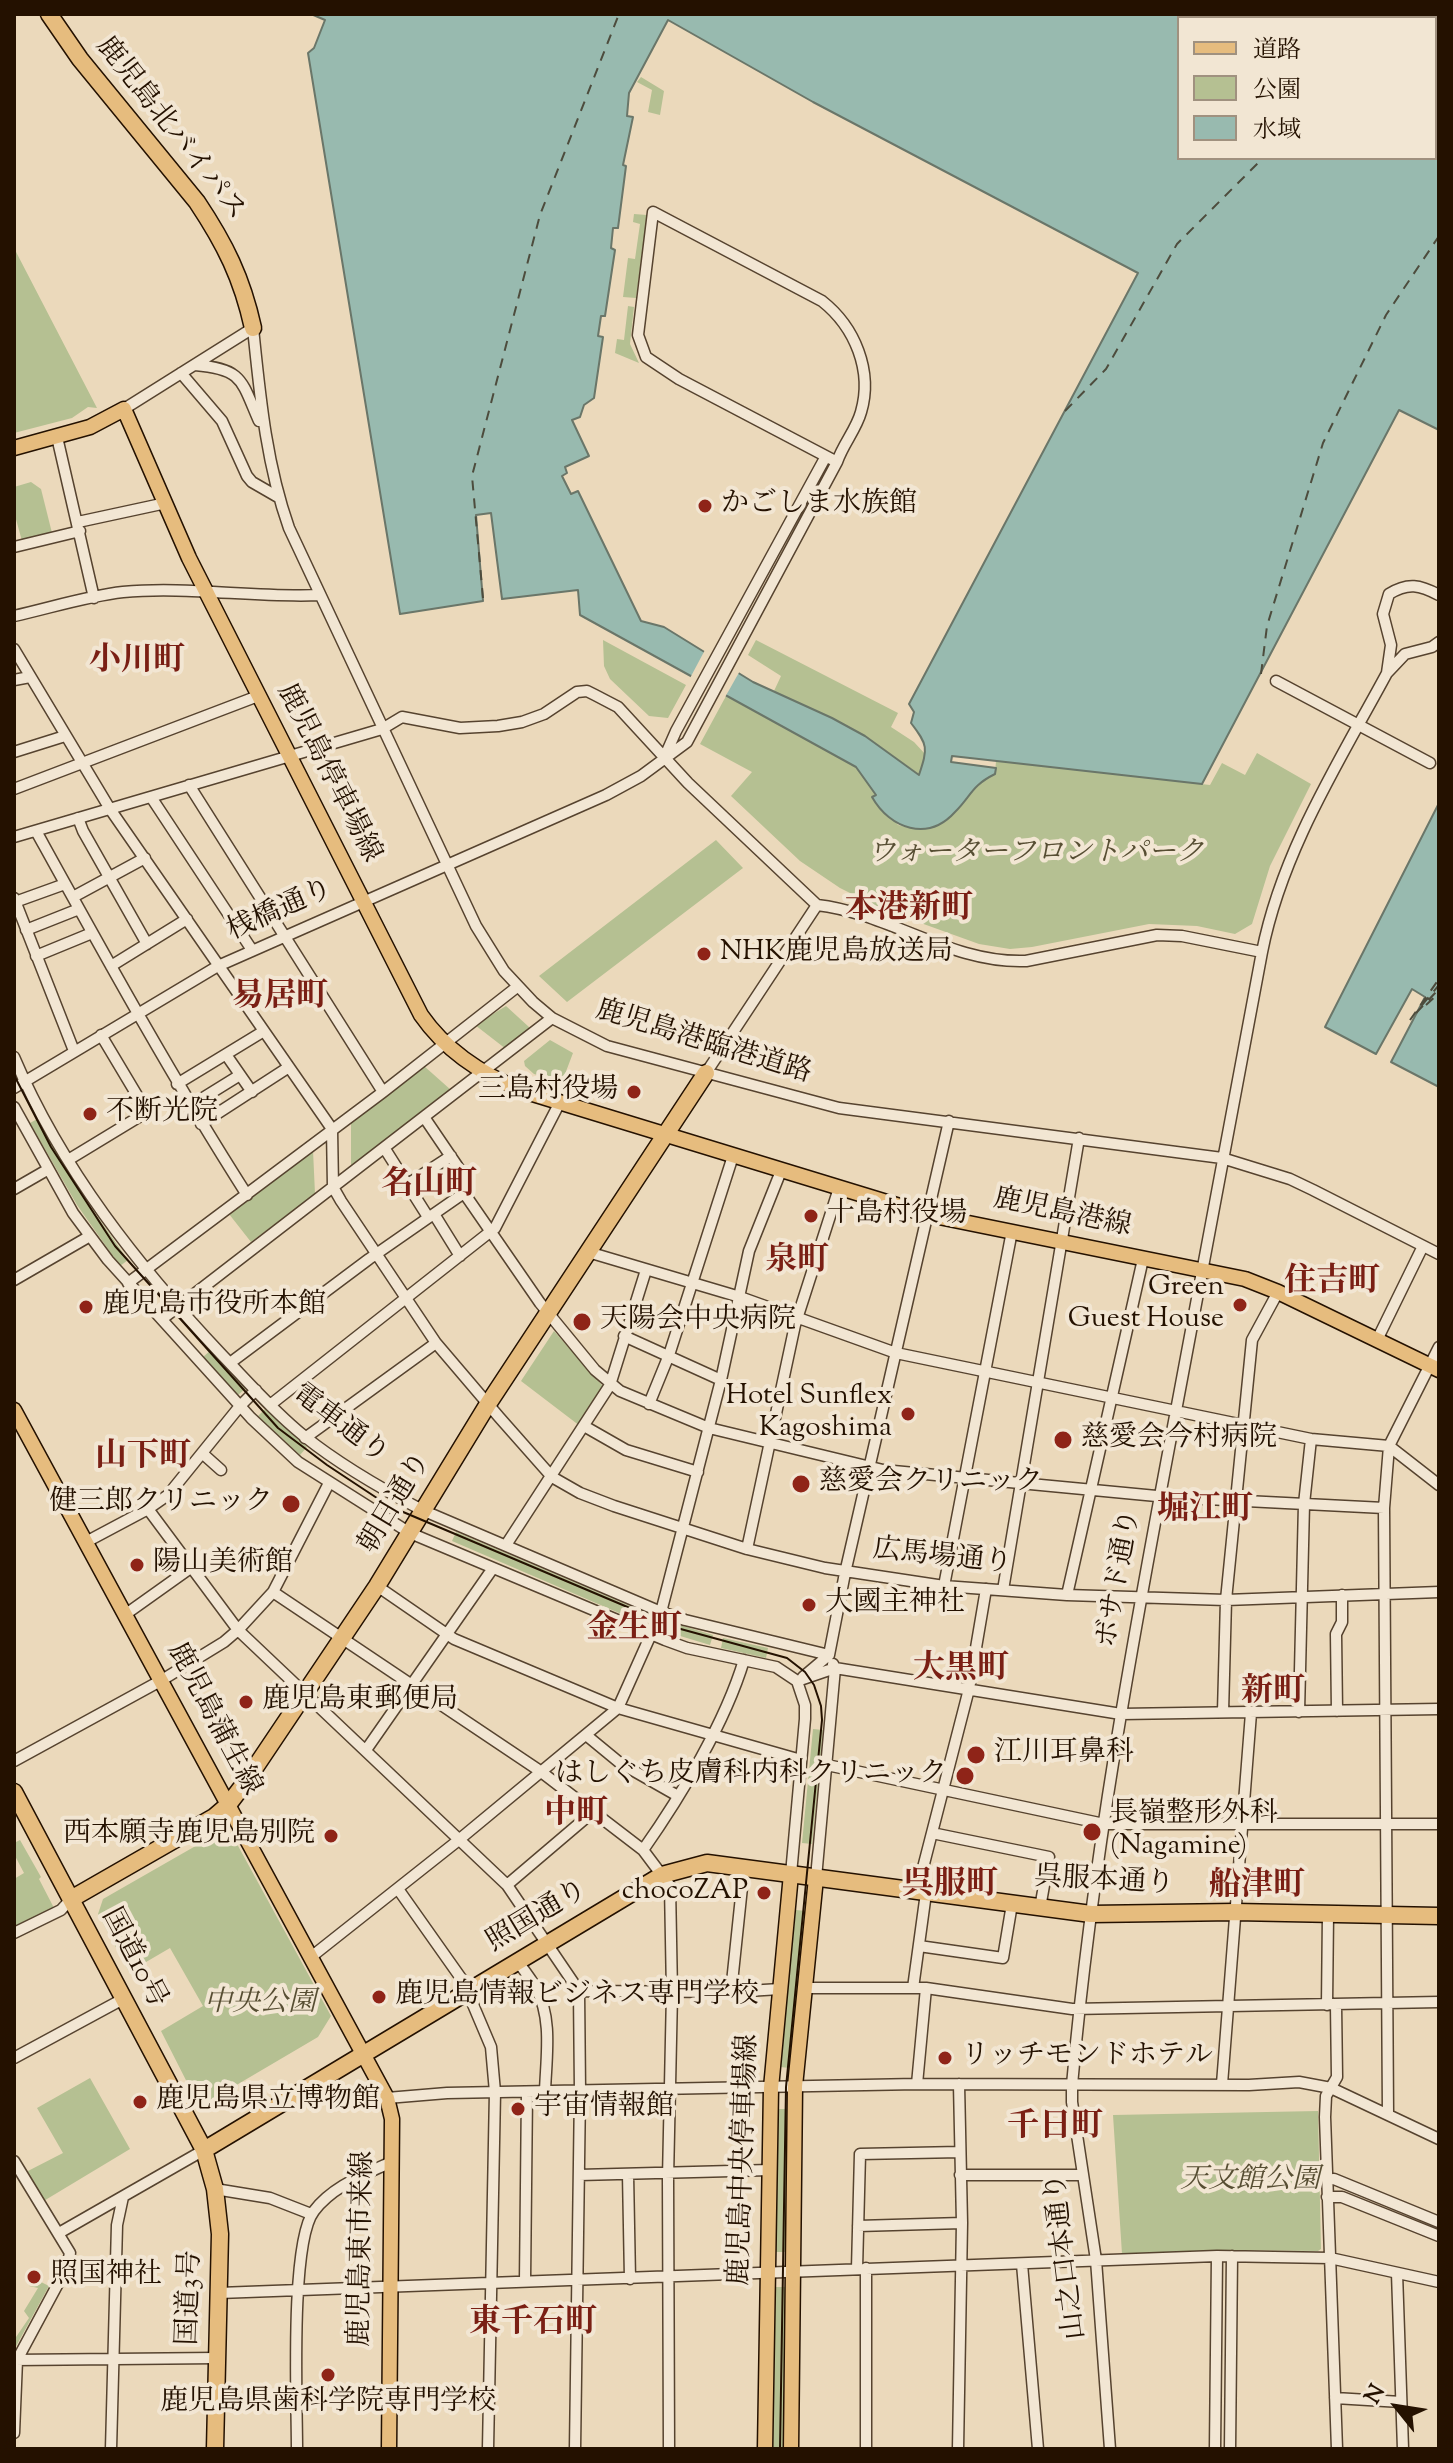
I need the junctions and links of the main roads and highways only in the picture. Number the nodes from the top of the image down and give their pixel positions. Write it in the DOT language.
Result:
graph roads {
  1 [pos="49,14"];
  2 [pos="253,328"];
  3 [pos="14,448"];
  4 [pos="706,1073"];
  5 [pos="665,1134"];
  6 [pos="1434,1368"];
  7 [pos="14,1410"];
  8 [pos="20,1434"];
  9 [pos="14,1792"];
  10 [pos="228,1805"];
  11 [pos="791,1874"];
  12 [pos="816,1878"];
  13 [pos="71,1899"];
  14 [pos="1439,1916"];
  15 [pos="365,2055"];
  16 [pos="204,2150"];
  17 [pos="215,2449"];
  18 [pos="389,2449"];
  19 [pos="765,2449"];
  20 [pos="791,2449"];
  1 -- 2 [label="highway, 鹿児島北バイパス"];
  3 -- 5 [label="main road, 鹿児島停車場線"];
  4 -- 5 [label="highway, 朝日通り"];
  5 -- 6 [label="main road, 鹿児島港線"];
  5 -- 10 [label="highway, 朝日通り"];
  7 -- 8 [label="main road, 鹿児島蒲生線"];
  8 -- 10 [label="main road, 鹿児島蒲生線"];
  9 -- 13 [label="highway, 国道10号"];
  10 -- 13 [label="highway, 朝日通り"];
  10 -- 15 [label="main road, 鹿児島蒲生線"];
  11 -- 12 [label="highway, 照国通り"];
  11 -- 15 [label="highway, 照国通り"];
  11 -- 19 [label="main road, 鹿児島中央停車場線"];
  12 -- 14 [label="highway, 呉服本通り"];
  12 -- 20 [label="main road, 鹿児島中央停車場線"];
  13 -- 16 [label="highway, 国道10号"];
  15 -- 16 [label="highway, 照国通り"];
  15 -- 18 [label="main road, 鹿児島東市来線"];
  16 -- 17 [label="highway, 国道3号"];
}
